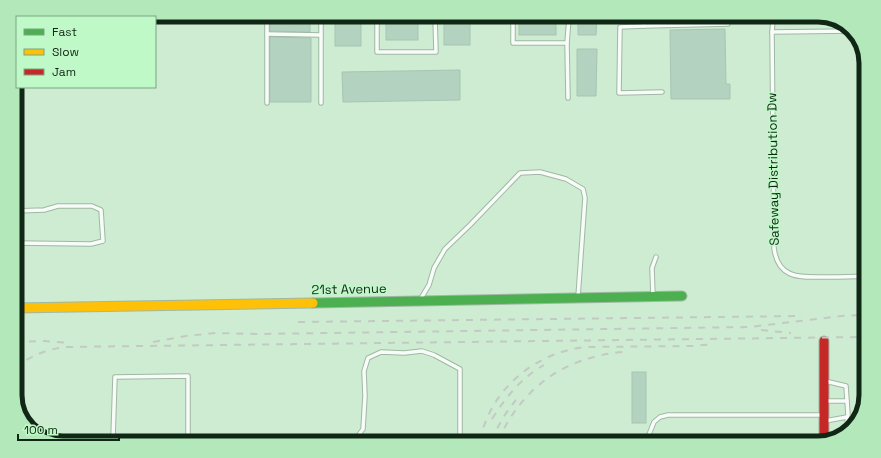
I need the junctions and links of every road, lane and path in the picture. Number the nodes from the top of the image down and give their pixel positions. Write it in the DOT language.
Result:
graph roads {
  1 [pos="268,22"];
  2 [pos="321,22"];
  3 [pos="377,22"];
  4 [pos="436,22"];
  5 [pos="513,22"];
  6 [pos="569,22"];
  7 [pos="644,22"];
  8 [pos="773,22"];
  9 [pos="728,24"];
  10 [pos="644,26"];
  11 [pos="844,31"];
  12 [pos="772,32"];
  13 [pos="267,34"];
  14 [pos="321,35"];
  15 [pos="567,43"];
  16 [pos="662,92"];
  17 [pos="568,98"];
  18 [pos="266,103"];
  19 [pos="322,103"];
  20 [pos="22,211"];
  21 [pos="22,243"];
  22 [pos="656,257"];
  23 [pos="859,276"];
  24 [pos="682,296"];
  25 [pos="653,297"];
  26 [pos="578,298"];
  27 [pos="419,301"];
  28 [pos="22,308"];
  29 [pos="824,341"];
  30 [pos="824,381"];
  31 [pos="824,401"];
  32 [pos="847,401"];
  33 [pos="847,417"];
  34 [pos="824,418"];
  35 [pos="847,424"];
  36 [pos="113,436"];
  37 [pos="188,436"];
  38 [pos="358,436"];
  39 [pos="460,436"];
  40 [pos="648,436"];
  41 [pos="824,436"];
  1 -- 13 [label="lane"];
  2 -- 14 [label="lane"];
  3 -- 4 [label="lane"];
  5 -- 15 [label="lane"];
  6 -- 15 [label="lane"];
  7 -- 10 [label="lane"];
  8 -- 12 [label="lane, Safeway Distribution Dw"];
  9 -- 10 [label="lane"];
  10 -- 16 [label="lane"];
  11 -- 12 [label="lane"];
  12 -- 23 [label="lane, Safeway Distribution Dw"];
  13 -- 14 [label="lane"];
  13 -- 18 [label="lane"];
  14 -- 19 [label="lane"];
  15 -- 17 [label="lane"];
  20 -- 21 [label="lane"];
  22 -- 25 [label="lane"];
  24 -- 25 [label="street, 21st Avenue"];
  25 -- 26 [label="street, 21st Avenue"];
  26 -- 27 [label="street, 21st Avenue"];
  26 -- 27 [label="lane"];
  27 -- 28 [label="street, 21st Avenue"];
  29 -- 30 [label="street"];
  30 -- 31 [label="street"];
  30 -- 32 [label="lane"];
  31 -- 32 [label="lane"];
  31 -- 34 [label="street"];
  32 -- 33 [label="lane"];
  33 -- 34 [label="lane"];
  33 -- 35 [label="lane"];
  34 -- 40 [label="lane"];
  34 -- 41 [label="street"];
  36 -- 37 [label="lane"];
  38 -- 39 [label="lane"];
}
